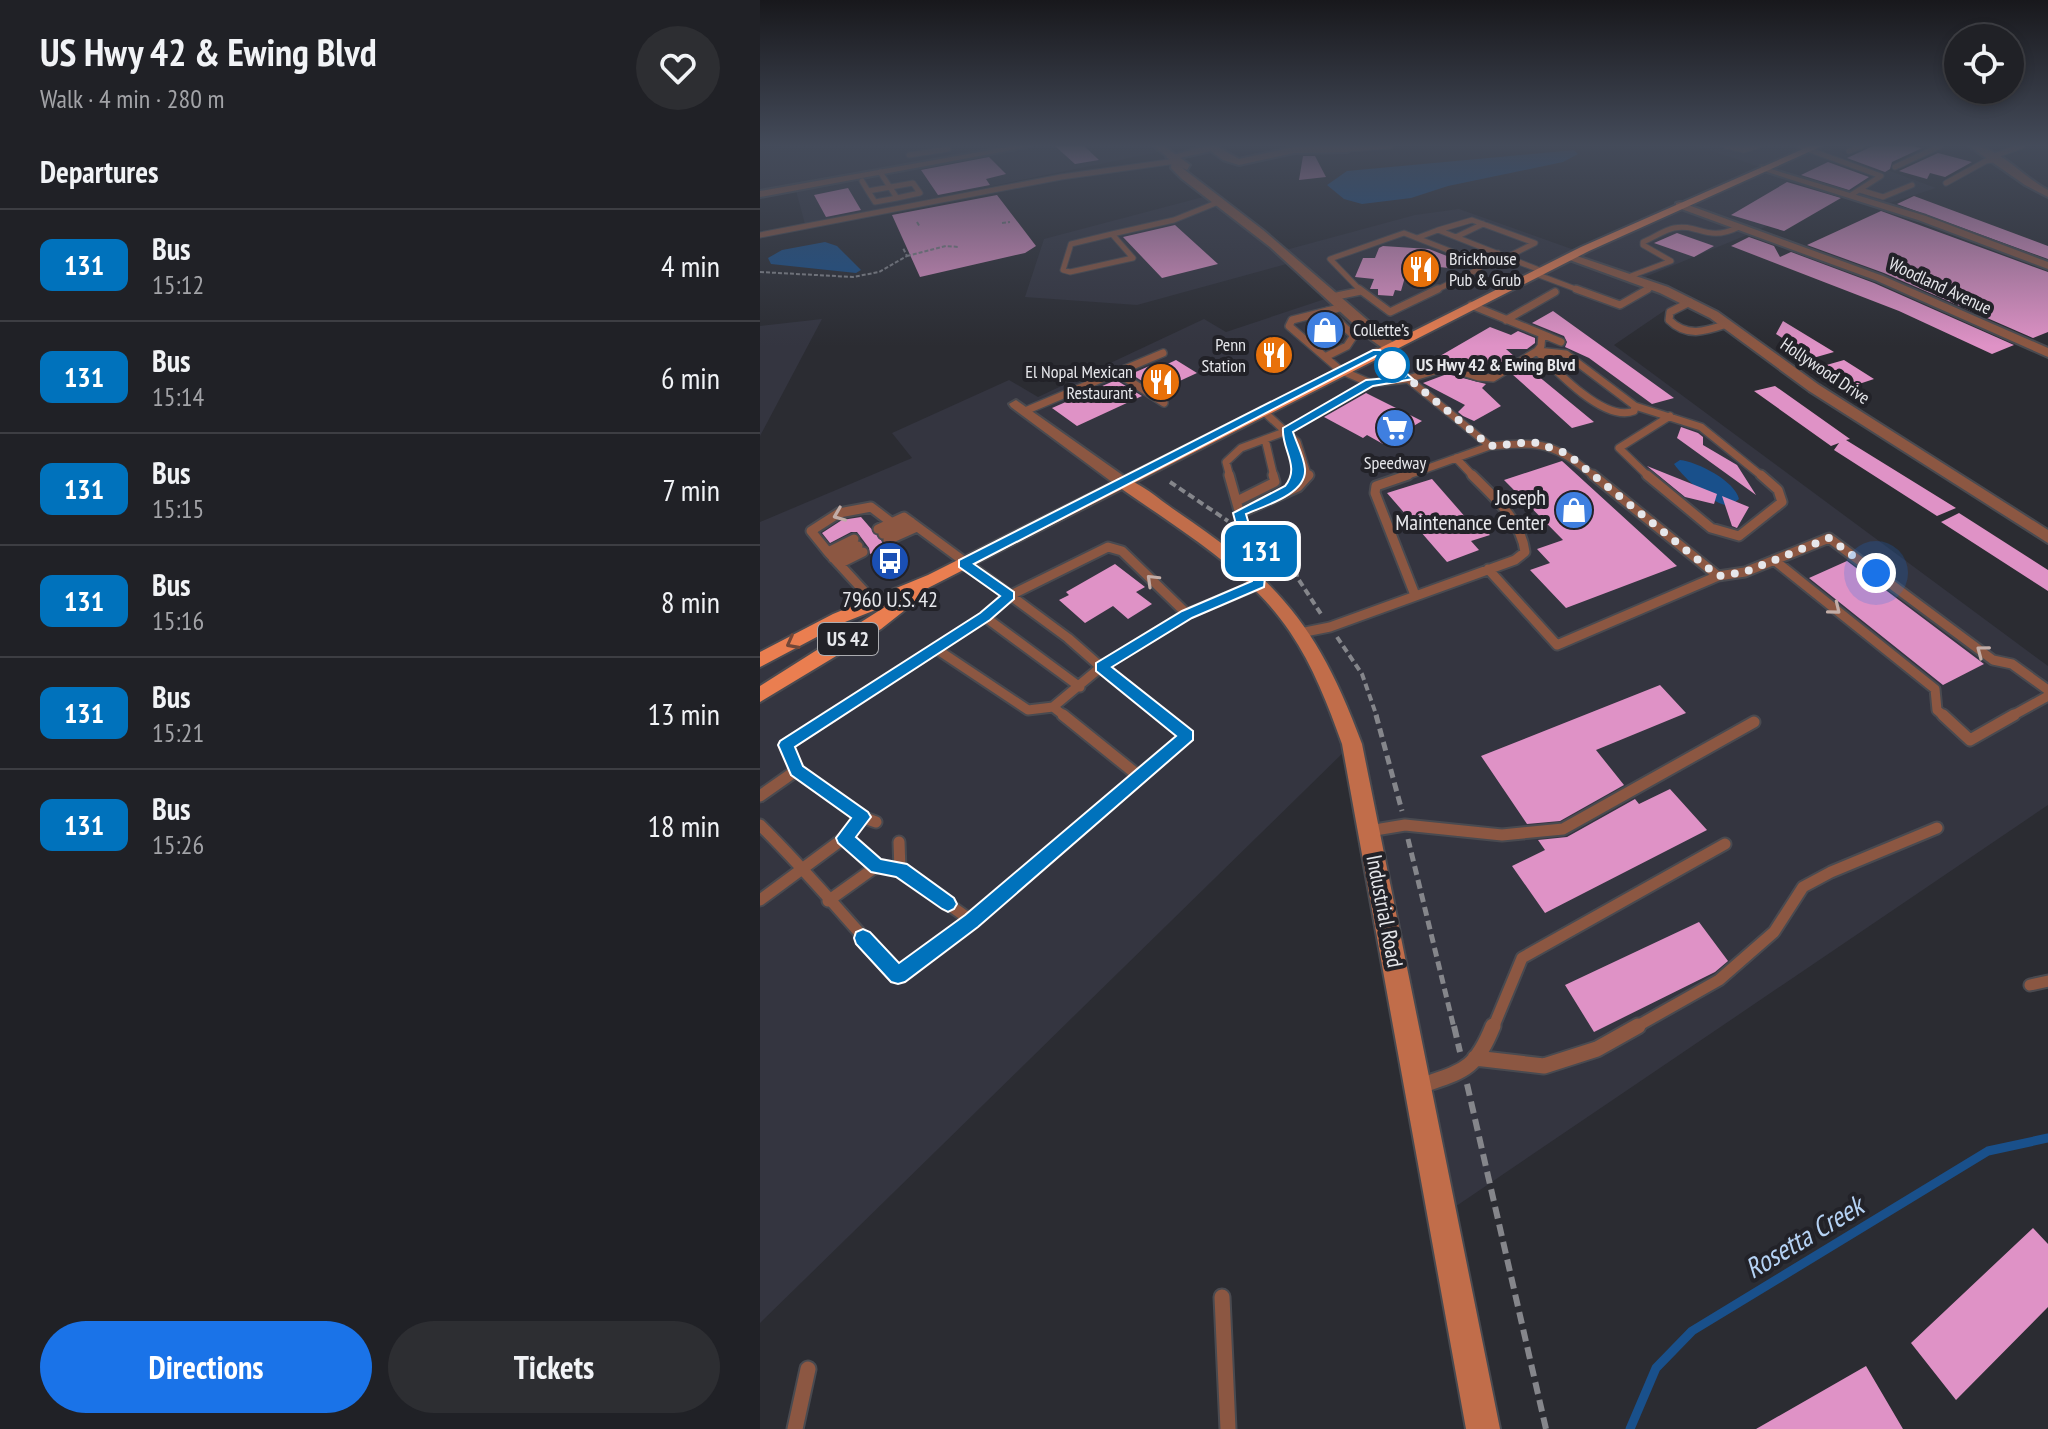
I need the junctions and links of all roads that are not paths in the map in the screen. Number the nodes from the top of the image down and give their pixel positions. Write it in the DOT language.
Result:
graph roads {
  1 [pos="876,213"];
  2 [pos="1192,213"];
  3 [pos="1235,213"];
  4 [pos="1664,213"];
  5 [pos="1701,213"];
  6 [pos="1908,213"];
  7 [pos="1483,224"];
  8 [pos="1739,227"];
  9 [pos="1438,230"];
  10 [pos="1112,234"];
  11 [pos="760,235"];
  12 [pos="1456,237"];
  13 [pos="1417,238"];
  14 [pos="1498,253"];
  15 [pos="1507,257"];
  16 [pos="1571,257"];
  17 [pos="1481,263"];
  18 [pos="2048,266"];
  19 [pos="1539,272"];
  20 [pos="1628,277"];
  21 [pos="1653,286"];
  22 [pos="1361,291"];
  23 [pos="1555,292"];
  24 [pos="1332,297"];
  25 [pos="1690,302"];
  26 [pos="1471,305"];
  27 [pos="1343,307"];
  28 [pos="1327,311"];
  29 [pos="1506,320"];
  30 [pos="1727,324"];
  31 [pos="1367,329"];
  32 [pos="1542,334"];
  33 [pos="1353,335"];
  34 [pos="1383,349"];
  35 [pos="1563,349"];
  36 [pos="1537,351"];
  37 [pos="1163,353"];
  38 [pos="2048,353"];
  39 [pos="1325,357"];
  40 [pos="1340,370"];
  41 [pos="1116,372"];
  42 [pos="1408,379"];
  43 [pos="1370,383"];
  44 [pos="1164,403"];
  45 [pos="1635,406"];
  46 [pos="1021,407"];
  47 [pos="1262,410"];
  48 [pos="1670,416"];
  49 [pos="1287,431"];
  50 [pos="1265,439"];
  51 [pos="1490,446"];
  52 [pos="1456,458"];
  53 [pos="1122,482"];
  54 [pos="1237,501"];
  55 [pos="1240,513"];
  56 [pos="892,523"];
  57 [pos="914,524"];
  58 [pos="2048,538"];
  59 [pos="833,558"];
  60 [pos="1774,560"];
  61 [pos="964,563"];
  62 [pos="1488,569"];
  63 [pos="1718,576"];
  64 [pos="934,579"];
  65 [pos="1259,584"];
  66 [pos="1415,595"];
  67 [pos="1009,596"];
  68 [pos="874,602"];
  69 [pos="1187,614"];
  70 [pos="985,617"];
  71 [pos="1300,633"];
  72 [pos="935,648"];
  73 [pos="760,660"];
  74 [pos="1101,667"];
  75 [pos="1080,687"];
  76 [pos="2048,690"];
  77 [pos="760,695"];
  78 [pos="2048,696"];
  79 [pos="1053,707"];
  80 [pos="1754,722"];
  81 [pos="797,770"];
  82 [pos="1140,777"];
  83 [pos="760,796"];
  84 [pos="862,817"];
  85 [pos="876,822"];
  86 [pos="1937,828"];
  87 [pos="762,829"];
  88 [pos="1369,831"];
  89 [pos="844,838"];
  90 [pos="899,842"];
  91 [pos="1725,844"];
  92 [pos="877,866"];
  93 [pos="804,868"];
  94 [pos="900,870"];
  95 [pos="760,900"];
  96 [pos="828,901"];
  97 [pos="972,921"];
  98 [pos="2048,981"];
  99 [pos="2030,985"];
  100 [pos="1475,1058"];
  101 [pos="1420,1086"];
  102 [pos="1222,1297"];
  103 [pos="808,1369"];
  104 [pos="795,1429"];
  105 [pos="1228,1429"];
  106 [pos="1483,1429"];
  1 -- 11 [label="lane"];
  2 -- 10 [label="lane"];
  3 -- 24 [label="street"];
  4 -- 16 [label="main road, US 42"];
  5 -- 8 [label="street, Woodland Avenue"];
  6 -- 18 [label="street"];
  7 -- 9 [label="lane"];
  7 -- 12 [label="lane"];
  7 -- 15 [label="lane"];
  8 -- 20 [label="lane"];
  8 -- 38 [label="street, Woodland Avenue"];
  9 -- 12 [label="lane"];
  9 -- 13 [label="lane"];
  10 -- 10 [label="lane"];
  12 -- 14 [label="lane"];
  13 -- 17 [label="lane"];
  13 -- 22 [label="lane"];
  14 -- 15 [label="lane"];
  14 -- 17 [label="lane"];
  15 -- 19 [label="lane"];
  16 -- 19 [label="main road, US 42"];
  16 -- 20 [label="street, Hollywood Drive"];
  17 -- 22 [label="lane"];
  19 -- 21 [label="lane"];
  19 -- 26 [label="main road, US 42"];
  20 -- 21 [label="street, Hollywood Drive"];
  21 -- 25 [label="street, Hollywood Drive"];
  22 -- 24 [label="lane"];
  23 -- 29 [label="lane"];
  24 -- 27 [label="street"];
  25 -- 30 [label="street, Hollywood Drive"];
  25 -- 30 [label="lane"];
  26 -- 29 [label="lane"];
  26 -- 34 [label="main road, US 42"];
  27 -- 28 [label="lane"];
  27 -- 31 [label="street"];
  28 -- 33 [label="lane"];
  28 -- 39 [label="lane"];
  29 -- 32 [label="lane"];
  30 -- 58 [label="street, Hollywood Drive"];
  31 -- 33 [label="lane"];
  31 -- 34 [label="street"];
  32 -- 35 [label="lane"];
  32 -- 36 [label="lane"];
  33 -- 39 [label="lane"];
  34 -- 40 [label="main road, US 42"];
  34 -- 42 [label="lane"];
  35 -- 36 [label="lane"];
  35 -- 45 [label="lane"];
  36 -- 42 [label="lane"];
  36 -- 45 [label="lane"];
  37 -- 41 [label="lane"];
  39 -- 40 [label="lane"];
  40 -- 43 [label="lane"];
  40 -- 47 [label="main road, US 42"];
  41 -- 44 [label="lane"];
  41 -- 46 [label="lane"];
  42 -- 43 [label="lane"];
  42 -- 51 [label="lane"];
  43 -- 49 [label="lane"];
  45 -- 48 [label="lane"];
  46 -- 53 [label="street"];
  47 -- 49 [label="lane"];
  47 -- 53 [label="main road, US 42"];
  48 -- 48 [label="lane"];
  49 -- 50 [label="lane"];
  49 -- 55 [label="lane"];
  50 -- 54 [label="lane"];
  50 -- 54 [label="lane"];
  51 -- 52 [label="lane"];
  51 -- 63 [label="lane"];
  52 -- 62 [label="lane"];
  52 -- 66 [label="lane"];
  53 -- 61 [label="main road, US 42"];
  53 -- 65 [label="main road, Industrial Road"];
  54 -- 55 [label="lane"];
  55 -- 65 [label="lane"];
  56 -- 57 [label="lane"];
  56 -- 57 [label="lane"];
  56 -- 59 [label="lane, one-way"];
  57 -- 61 [label="lane"];
  59 -- 59 [label="lane"];
  59 -- 68 [label="lane"];
  60 -- 63 [label="lane"];
  76 -- 60 [label="lane, one-way"];
  60 -- 78 [label="lane, one-way"];
  61 -- 64 [label="main road, US 42"];
  61 -- 67 [label="lane"];
  62 -- 63 [label="lane"];
  62 -- 66 [label="lane"];
  64 -- 68 [label="main road, US 42"];
  64 -- 77 [label="main road, US 42"];
  65 -- 69 [label="lane"];
  65 -- 71 [label="main road, Industrial Road"];
  66 -- 71 [label="lane"];
  69 -- 67 [label="lane, one-way"];
  67 -- 70 [label="lane"];
  67 -- 74 [label="lane"];
  68 -- 73 [label="main road, US 42, one-way"];
  69 -- 74 [label="lane"];
  70 -- 72 [label="lane"];
  70 -- 75 [label="lane"];
  71 -- 88 [label="main road, Industrial Road"];
  72 -- 79 [label="lane"];
  72 -- 81 [label="lane"];
  74 -- 75 [label="lane"];
  74 -- 82 [label="lane"];
  75 -- 79 [label="lane"];
  79 -- 82 [label="lane"];
  80 -- 88 [label="lane"];
  81 -- 83 [label="lane"];
  81 -- 84 [label="lane"];
  82 -- 97 [label="lane"];
  84 -- 85 [label="lane"];
  84 -- 89 [label="lane"];
  86 -- 100 [label="lane"];
  87 -- 93 [label="lane"];
  88 -- 101 [label="main road, Industrial Road"];
  89 -- 92 [label="lane"];
  89 -- 93 [label="lane"];
  90 -- 94 [label="lane"];
  91 -- 100 [label="lane"];
  92 -- 94 [label="lane"];
  92 -- 96 [label="lane"];
  93 -- 95 [label="lane"];
  93 -- 96 [label="lane"];
  94 -- 97 [label="lane"];
  96 -- 97 [label="lane"];
  98 -- 99 [label="lane"];
  100 -- 101 [label="lane"];
  101 -- 106 [label="main road, Industrial Road"];
  102 -- 105 [label="lane"];
  103 -- 104 [label="lane"];
}
